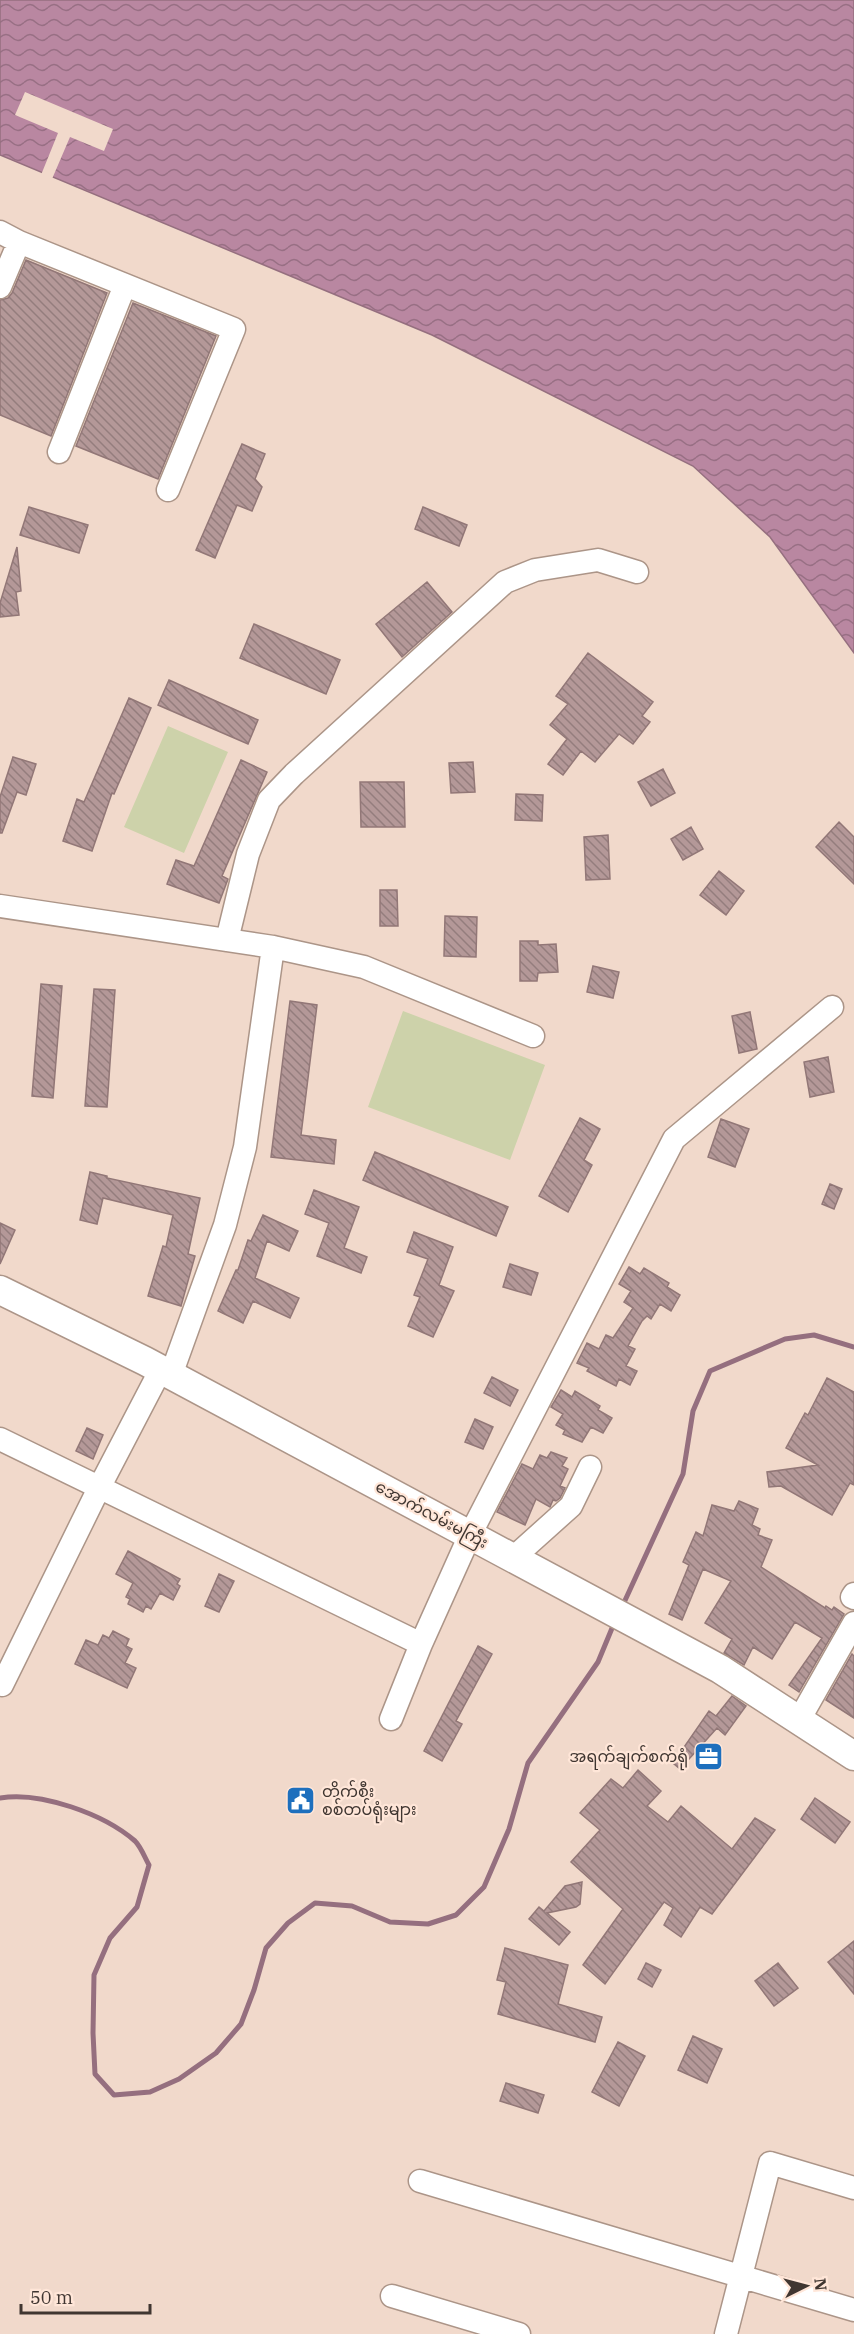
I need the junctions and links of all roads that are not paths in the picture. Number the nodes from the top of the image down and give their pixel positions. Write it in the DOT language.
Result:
graph roads {
  1 [pos="9,237"];
  2 [pos="125,285"];
  3 [pos="0,287"];
  4 [pos="59,452"];
  5 [pos="168,490"];
  6 [pos="637,572"];
  7 [pos="0,906"];
  8 [pos="227,940"];
  9 [pos="273,946"];
  10 [pos="832,1007"];
  11 [pos="533,1036"];
  12 [pos="0,1290"];
  13 [pos="166,1372"];
  14 [pos="0,1438"];
  15 [pos="590,1467"];
  16 [pos="99,1488"];
  17 [pos="470,1535"];
  18 [pos="513,1558"];
  19 [pos="854,1594"];
  20 [pos="854,1598"];
  21 [pos="854,1623"];
  22 [pos="421,1644"];
  23 [pos="3,1674"];
  24 [pos="391,1719"];
  25 [pos="799,1720"];
  26 [pos="854,1756"];
  27 [pos="420,2181"];
  28 [pos="854,2188"];
  29 [pos="742,2276"];
  30 [pos="392,2296"];
  31 [pos="854,2310"];
  32 [pos="519,2334"];
  33 [pos="726,2334"];
  1 -- 2 [label="lane"];
  1 -- 3 [label="lane"];
  2 -- 4 [label="lane"];
  2 -- 5 [label="lane"];
  6 -- 8 [label="lane"];
  7 -- 8 [label="lane"];
  8 -- 9 [label="lane"];
  9 -- 11 [label="lane"];
  9 -- 13 [label="lane"];
  10 -- 17 [label="lane"];
  12 -- 13 [label="main road, အောက်လမ်းမကြီး"];
  13 -- 16 [label="lane"];
  13 -- 17 [label="main road, အောက်လမ်းမကြီး"];
  14 -- 16 [label="lane"];
  15 -- 18 [label="lane"];
  16 -- 22 [label="lane"];
  16 -- 23 [label="lane"];
  17 -- 18 [label="main road, အောက်လမ်းမကြီး"];
  17 -- 22 [label="lane"];
  18 -- 25 [label="main road, အောက်လမ်းမကြီး"];
  19 -- 20 [label="lane"];
  21 -- 25 [label="lane"];
  22 -- 24 [label="lane"];
  25 -- 26 [label="main road, အောက်လမ်းမကြီး"];
  27 -- 29 [label="lane"];
  28 -- 29 [label="lane"];
  29 -- 31 [label="lane"];
  29 -- 33 [label="lane"];
  30 -- 32 [label="lane"];
}
